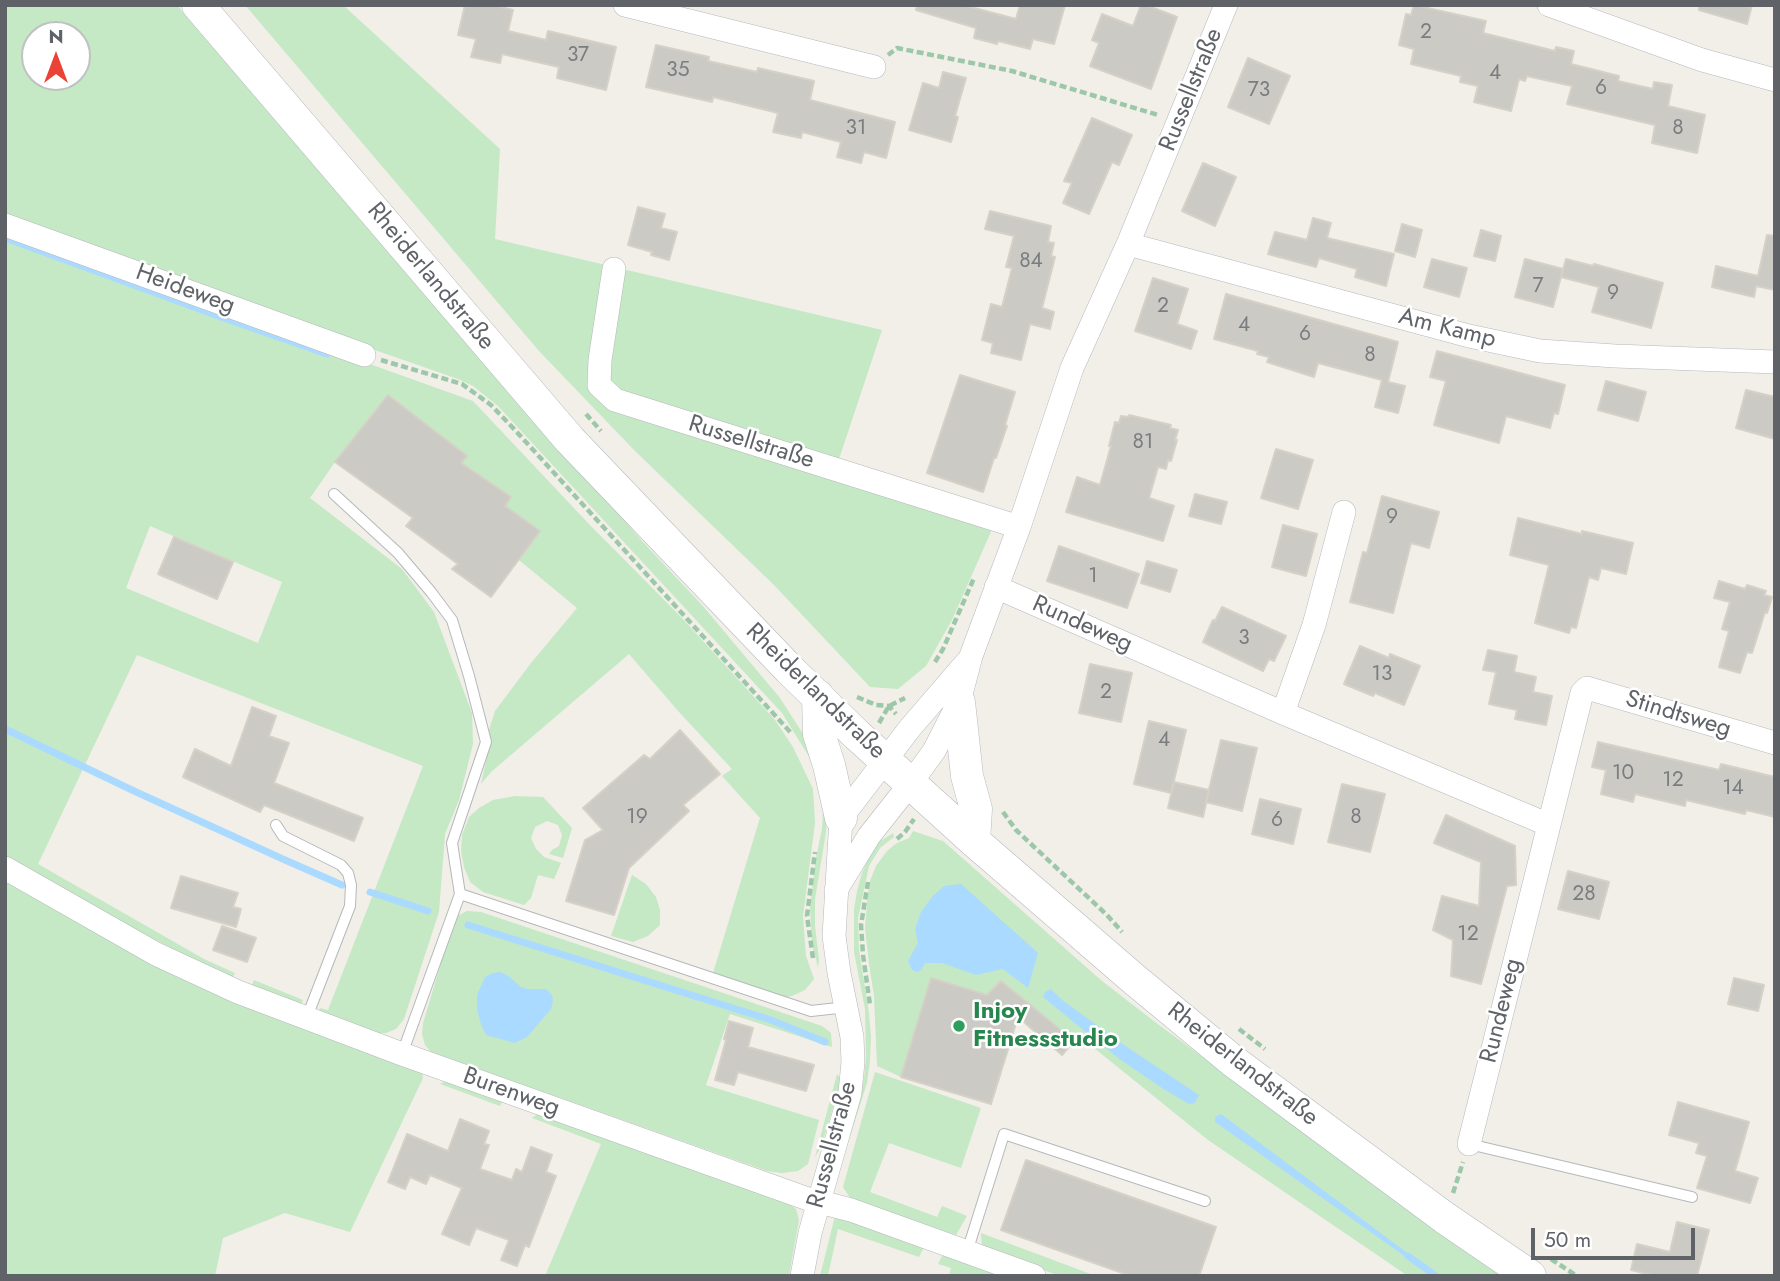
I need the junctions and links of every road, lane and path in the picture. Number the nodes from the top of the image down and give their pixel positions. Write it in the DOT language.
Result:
graph roads {
  1 [pos="198,5"];
  2 [pos="625,5"];
  3 [pos="1226,5"];
  4 [pos="1549,5"];
  5 [pos="874,67"];
  6 [pos="1775,80"];
  7 [pos="1179,121"];
  8 [pos="5,225"];
  9 [pos="1128,244"];
  10 [pos="614,269"];
  11 [pos="364,355"];
  12 [pos="1775,362"];
  13 [pos="334,495"];
  14 [pos="1344,512"];
  15 [pos="1019,527"];
  16 [pos="977,572"];
  17 [pos="996,587"];
  18 [pos="971,656"];
  19 [pos="933,666"];
  20 [pos="1582,693"];
  21 [pos="909,695"];
  22 [pos="818,696"];
  23 [pos="959,702"];
  24 [pos="889,706"];
  25 [pos="1283,713"];
  26 [pos="797,744"];
  27 [pos="1775,744"];
  28 [pos="886,761"];
  29 [pos="919,791"];
  30 [pos="1002,811"];
  31 [pos="841,818"];
  32 [pos="276,825"];
  33 [pos="1549,825"];
  34 [pos="817,839"];
  35 [pos="974,841"];
  36 [pos="888,845"];
  37 [pos="5,868"];
  38 [pos="870,876"];
  39 [pos="836,890"];
  40 [pos="460,894"];
  41 [pos="1123,933"];
  42 [pos="815,970"];
  43 [pos="847,1007"];
  44 [pos="872,1015"];
  45 [pos="307,1017"];
  46 [pos="1234,1024"];
  47 [pos="1266,1050"];
  48 [pos="402,1054"];
  49 [pos="1469,1144"];
  50 [pos="1441,1187"];
  51 [pos="1692,1197"];
  52 [pos="1205,1201"];
  53 [pos="819,1202"];
  54 [pos="967,1252"];
  55 [pos="1537,1265"];
  56 [pos="802,1276"];
  57 [pos="1034,1276"];
  58 [pos="1577,1276"];
  1 -- 22 [label="main road, Rheiderlandstraße"];
  2 -- 5 [label="street"];
  3 -- 7 [label="street, Russellstraße"];
  4 -- 6 [label="street"];
  5 -- 7 [label="path"];
  7 -- 9 [label="street, Russellstraße"];
  8 -- 11 [label="street, Heideweg"];
  9 -- 12 [label="street, Am Kamp"];
  9 -- 15 [label="street, Russellstraße"];
  10 -- 15 [label="street, Russellstraße"];
  11 -- 26 [label="path"];
  13 -- 40 [label="lane"];
  14 -- 25 [label="street"];
  15 -- 17 [label="street, Russellstraße"];
  16 -- 19 [label="path"];
  17 -- 18 [label="street, Russellstraße"];
  17 -- 25 [label="street, Rundeweg"];
  18 -- 23 [label="street, Russellstraße"];
  18 -- 28 [label="street, Russellstraße"];
  20 -- 27 [label="street, Stindtsweg"];
  20 -- 33 [label="street, Rundeweg"];
  21 -- 24 [label="path"];
  22 -- 28 [label="main road, Rheiderlandstraße"];
  22 -- 31 [label="main road"];
  23 -- 29 [label="street, Russellstraße"];
  23 -- 35 [label="main road"];
  25 -- 33 [label="street, Rundeweg"];
  28 -- 29 [label="main road, Rheiderlandstraße"];
  28 -- 31 [label="street, Russellstraße"];
  29 -- 35 [label="main road, Rheiderlandstraße"];
  29 -- 36 [label="path"];
  29 -- 39 [label="street, Russellstraße"];
  30 -- 41 [label="path"];
  31 -- 39 [label="street, Russellstraße"];
  32 -- 45 [label="lane"];
  33 -- 49 [label="street, Rundeweg"];
  34 -- 42 [label="path"];
  35 -- 55 [label="main road, Rheiderlandstraße"];
  37 -- 45 [label="street, Burenweg"];
  38 -- 44 [label="path"];
  39 -- 43 [label="street, Russellstraße"];
  40 -- 43 [label="lane"];
  40 -- 48 [label="lane"];
  43 -- 53 [label="street, Russellstraße"];
  45 -- 48 [label="street, Burenweg"];
  46 -- 47 [label="path"];
  48 -- 53 [label="street, Burenweg"];
  49 -- 50 [label="path"];
  49 -- 51 [label="lane"];
  52 -- 54 [label="lane"];
  53 -- 54 [label="street, Burenweg"];
  53 -- 56 [label="street, Russellstraße"];
  54 -- 57 [label="street, Burenweg"];
  55 -- 58 [label="path"];
}
